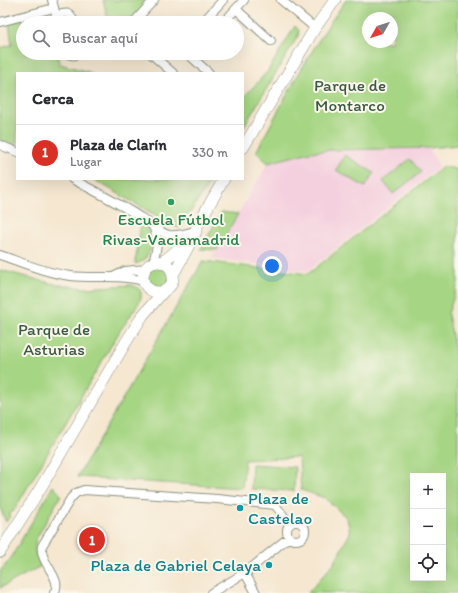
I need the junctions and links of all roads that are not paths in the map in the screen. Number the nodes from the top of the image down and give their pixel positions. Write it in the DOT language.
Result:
graph roads {
  1 [pos="154,0"];
  2 [pos="223,0"];
  3 [pos="244,0"];
  4 [pos="281,0"];
  5 [pos="335,0"];
  6 [pos="236,8"];
  7 [pos="55,11"];
  8 [pos="30,16"];
  9 [pos="72,16"];
  10 [pos="139,16"];
  11 [pos="208,16"];
  12 [pos="229,16"];
  13 [pos="16,19"];
  14 [pos="0,22"];
  15 [pos="315,28"];
  16 [pos="271,41"];
  17 [pos="158,60"];
  18 [pos="195,60"];
  19 [pos="172,72"];
  20 [pos="208,72"];
  21 [pos="0,145"];
  22 [pos="244,146"];
  23 [pos="16,152"];
  24 [pos="74,180"];
  25 [pos="223,180"];
  26 [pos="153,226"];
  27 [pos="194,230"];
  28 [pos="0,255"];
  29 [pos="153,265"];
  30 [pos="173,275"];
  31 [pos="112,277"];
  32 [pos="147,285"];
  33 [pos="164,291"];
  34 [pos="143,315"];
  35 [pos="290,524"];
  36 [pos="289,537"];
  37 [pos="0,552"];
  38 [pos="245,573"];
  39 [pos="54,593"];
  40 [pos="211,593"];
  41 [pos="256,593"];
  1 -- 10 [label="street"];
  2 -- 11 [label="street"];
  3 -- 6 [label="street"];
  4 -- 15 [label="street"];
  5 -- 15 [label="street"];
  6 -- 12 [label="street"];
  6 -- 16 [label="street"];
  7 -- 8 [label="street"];
  7 -- 9 [label="street"];
  13 -- 14 [label="street"];
  15 -- 22 [label="street"];
  17 -- 19 [label="street"];
  18 -- 20 [label="street"];
  21 -- 23 [label="street"];
  24 -- 26 [label="street"];
  25 -- 27 [label="street"];
  26 -- 27 [label="street"];
  26 -- 29 [label="street"];
  27 -- 29 [label="street"];
  27 -- 30 [label="street"];
  28 -- 31 [label="street"];
  29 -- 30 [label="street"];
  29 -- 31 [label="street"];
  29 -- 32 [label="street"];
  30 -- 33 [label="street"];
  31 -- 32 [label="street"];
  32 -- 33 [label="street"];
  32 -- 34 [label="street"];
  33 -- 34 [label="street"];
  34 -- 37 [label="street"];
  35 -- 36 [label="street"];
  35 -- 36 [label="street"];
  35 -- 39 [label="street"];
  36 -- 38 [label="street"];
  38 -- 40 [label="street"];
  38 -- 41 [label="street"];
}
